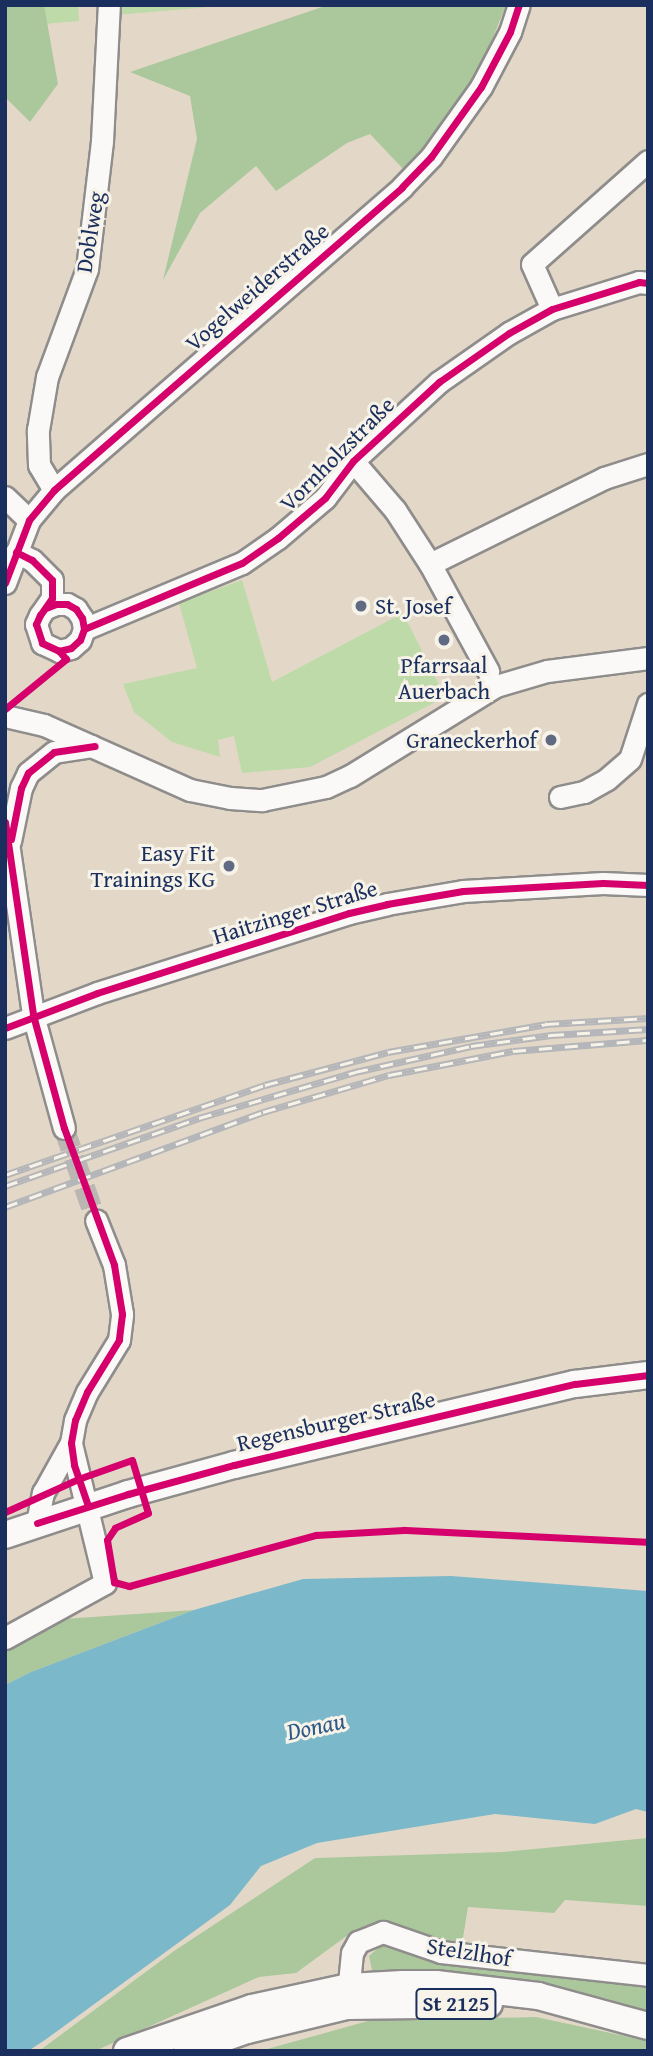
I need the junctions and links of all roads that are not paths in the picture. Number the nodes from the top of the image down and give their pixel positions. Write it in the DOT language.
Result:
graph roads {
  1 [pos="109,5"];
  2 [pos="519,5"];
  3 [pos="648,161"];
  4 [pos="648,283"];
  5 [pos="552,309"];
  6 [pos="353,461"];
  7 [pos="648,464"];
  8 [pos="54,490"];
  9 [pos="5,498"];
  10 [pos="29,520"];
  11 [pos="16,552"];
  12 [pos="430,564"];
  13 [pos="5,583"];
  14 [pos="46,608"];
  15 [pos="84,629"];
  16 [pos="648,658"];
  17 [pos="488,671"];
  18 [pos="648,704"];
  19 [pos="5,716"];
  20 [pos="94,746"];
  21 [pos="560,797"];
  22 [pos="5,822"];
  23 [pos="9,845"];
  24 [pos="648,885"];
  25 [pos="33,1015"];
  26 [pos="5,1028"];
  27 [pos="64,1128"];
  28 [pos="96,1220"];
  29 [pos="648,1375"];
  30 [pos="71,1443"];
  31 [pos="88,1506"];
  32 [pos="37,1523"];
  33 [pos="5,1535"];
  34 [pos="5,1638"];
  35 [pos="648,1975"];
  36 [pos="347,1997"];
  37 [pos="648,2026"];
  38 [pos="127,2051"];
  39 [pos="187,2051"];
  1 -- 8 [label="street, Doblweg"];
  2 -- 8 [label="street, Vogelweiderstraße"];
  3 -- 5 [label="street"];
  4 -- 5 [label="street, Vornholzstraße"];
  5 -- 6 [label="street, Vornholzstraße"];
  6 -- 12 [label="street"];
  6 -- 15 [label="street, Vornholzstraße"];
  7 -- 12 [label="street"];
  8 -- 10 [label="street, Vogelweiderstraße"];
  9 -- 10 [label="street"];
  10 -- 11 [label="street, Vogelweiderstraße"];
  11 -- 13 [label="street, Vogelweiderstraße"];
  11 -- 14 [label="street, Vornholzstraße"];
  12 -- 17 [label="street"];
  14 -- 15 [label="street"];
  14 -- 15 [label="street, Vornholzstraße"];
  16 -- 20 [label="street"];
  18 -- 21 [label="street"];
  19 -- 20 [label="street"];
  20 -- 23 [label="street"];
  22 -- 23 [label="street"];
  23 -- 25 [label="street"];
  24 -- 25 [label="street, Haitzinger Straße"];
  25 -- 26 [label="street, Haitzinger Straße"];
  25 -- 27 [label="street"];
  28 -- 30 [label="street"];
  29 -- 31 [label="main road, Regensburger Straße"];
  30 -- 31 [label="street"];
  30 -- 32 [label="street"];
  31 -- 32 [label="main road, Regensburger Straße"];
  31 -- 34 [label="street"];
  32 -- 33 [label="main road, Regensburger Straße"];
  35 -- 36 [label="street, Stelzlhof"];
  36 -- 37 [label="main road, St 2125"];
  36 -- 38 [label="main road, St 2125"];
  36 -- 39 [label="main road, St 2125"];
}
